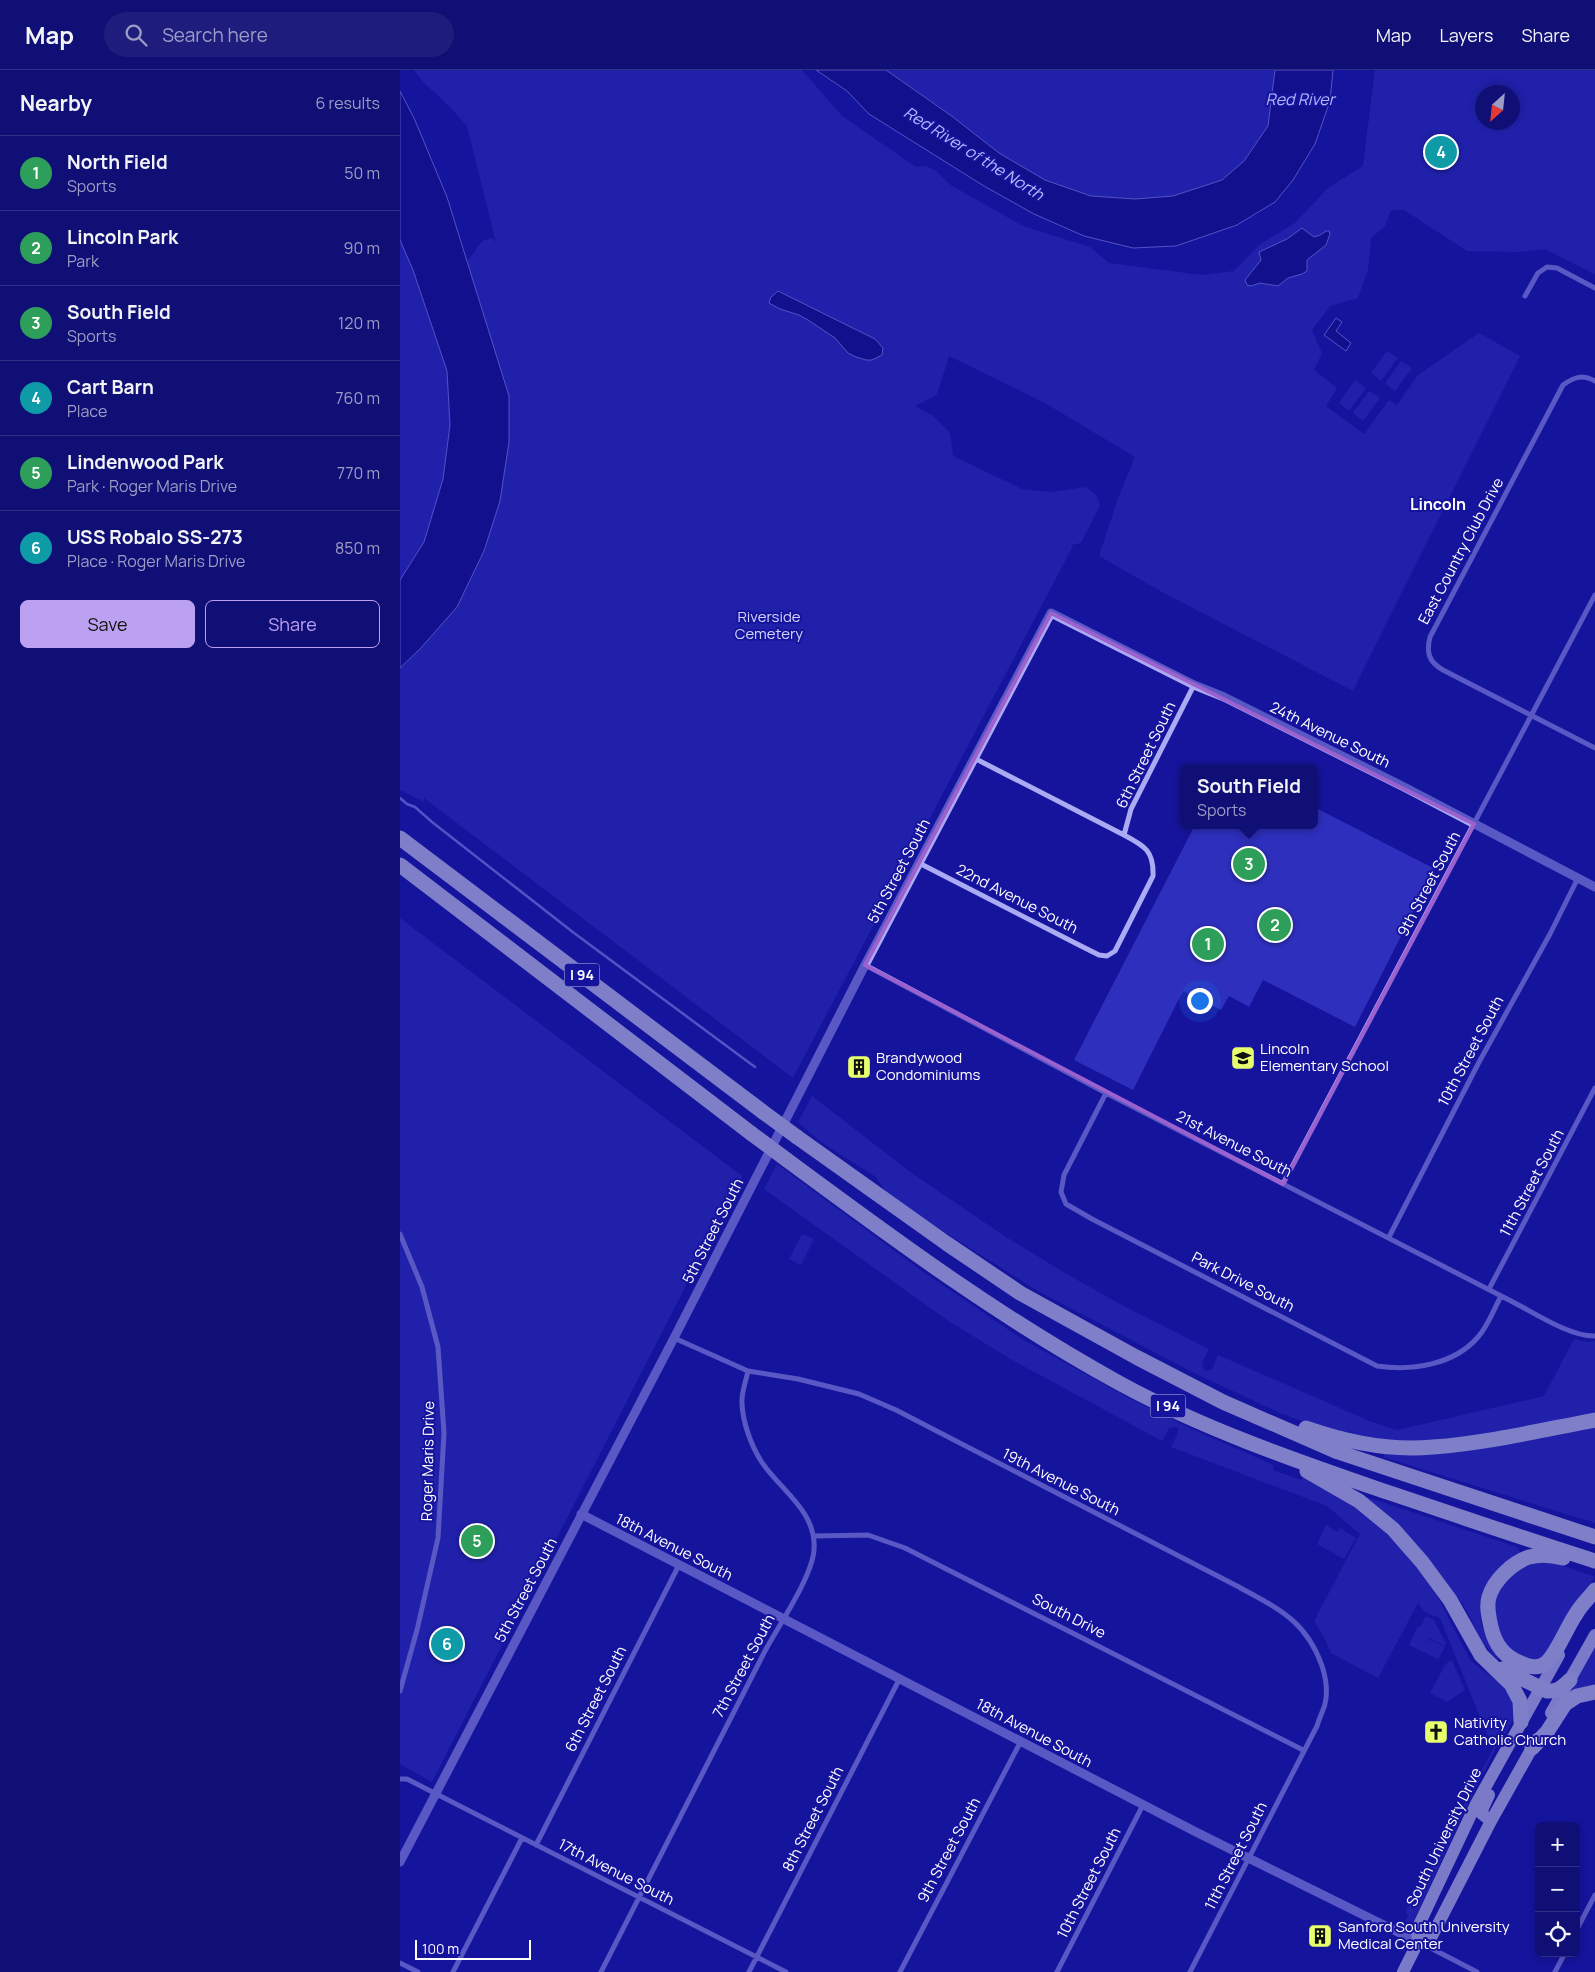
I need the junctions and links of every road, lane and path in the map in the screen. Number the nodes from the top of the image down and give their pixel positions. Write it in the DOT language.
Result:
graph roads {
  1 [pos="1595,288"];
  2 [pos="1525,296"];
  3 [pos="1595,380"];
  4 [pos="1595,595"];
  5 [pos="1051,612"];
  6 [pos="1194,685"];
  7 [pos="1531,716"];
  8 [pos="1595,748"];
  9 [pos="974,758"];
  10 [pos="1474,824"];
  11 [pos="1124,835"];
  12 [pos="400,838"];
  13 [pos="919,863"];
  14 [pos="400,865"];
  15 [pos="1578,878"];
  16 [pos="1595,887"];
  17 [pos="865,965"];
  18 [pos="1595,1088"];
  19 [pos="1106,1093"];
  20 [pos="1284,1184"];
  21 [pos="400,1234"];
  22 [pos="1389,1237"];
  23 [pos="1489,1289"];
  24 [pos="1501,1296"];
  25 [pos="1595,1336"];
  26 [pos="674,1338"];
  27 [pos="748,1371"];
  28 [pos="1190,1385"];
  29 [pos="1595,1420"];
  30 [pos="1267,1448"];
  31 [pos="581,1514"];
  32 [pos="814,1536"];
  33 [pos="1595,1537"];
  34 [pos="1594,1564"];
  35 [pos="679,1565"];
  36 [pos="1595,1590"];
  37 [pos="783,1618"];
  38 [pos="1595,1635"];
  39 [pos="1491,1664"];
  40 [pos="900,1678"];
  41 [pos="1570,1680"];
  42 [pos="1540,1688"];
  43 [pos="400,1691"];
  44 [pos="1595,1692"];
  45 [pos="1521,1722"];
  46 [pos="1020,1741"];
  47 [pos="1532,1748"];
  48 [pos="1303,1750"];
  49 [pos="400,1779"];
  50 [pos="435,1794"];
  51 [pos="1143,1805"];
  52 [pos="1491,1821"];
  53 [pos="522,1838"];
  54 [pos="536,1845"];
  55 [pos="1249,1858"];
  56 [pos="400,1862"];
  57 [pos="1595,1895"];
  58 [pos="639,1897"];
  59 [pos="1580,1923"];
  60 [pos="1418,1942"];
  61 [pos="756,1957"];
  62 [pos="1563,1957"];
  63 [pos="400,1963"];
  64 [pos="418,1972"];
  65 [pos="453,1972"];
  66 [pos="601,1972"];
  67 [pos="749,1972"];
  68 [pos="786,1972"];
  69 [pos="900,1972"];
  70 [pos="1057,1972"];
  71 [pos="1190,1972"];
  72 [pos="1403,1972"];
  73 [pos="1477,1972"];
  74 [pos="1555,1972"];
  1 -- 2 [label="street"];
  3 -- 7 [label="street, East Country Club Drive"];
  4 -- 7 [label="street, 9th Street South"];
  5 -- 6 [label="street, 24th Avenue South"];
  5 -- 9 [label="street, 5th Street South"];
  6 -- 10 [label="street, 24th Avenue South"];
  6 -- 11 [label="street, 6th Street South"];
  7 -- 8 [label="street"];
  7 -- 10 [label="street, 9th Street South"];
  9 -- 11 [label="street"];
  9 -- 13 [label="street, 5th Street South"];
  10 -- 15 [label="street, 24th Avenue South"];
  10 -- 20 [label="street, 9th Street South"];
  11 -- 13 [label="street, 22nd Avenue South"];
  12 -- 28 [label="highway, I 94, bridge"];
  13 -- 17 [label="street, 5th Street South"];
  14 -- 30 [label="highway, I 94, bridge"];
  15 -- 16 [label="street, 24th Avenue South"];
  15 -- 22 [label="street, 10th Street South"];
  17 -- 19 [label="street, 21st Avenue South"];
  17 -- 26 [label="street, 5th Street South"];
  18 -- 23 [label="street, 11th Street South"];
  19 -- 20 [label="street, 21st Avenue South"];
  19 -- 24 [label="street, Park Drive South"];
  20 -- 22 [label="street, 21st Avenue South"];
  21 -- 43 [label="street, Roger Maris Drive"];
  22 -- 23 [label="street, 21st Avenue South"];
  23 -- 24 [label="street, 21st Avenue South"];
  24 -- 25 [label="street, 21st Avenue South"];
  26 -- 27 [label="street, 19th Avenue South"];
  26 -- 31 [label="street, 5th Street South"];
  27 -- 32 [label="street, 7th Street South"];
  27 -- 48 [label="street, 19th Avenue South"];
  28 -- 29 [label="highway"];
  28 -- 33 [label="highway, I 94"];
  30 -- 34 [label="highway, I 94"];
  30 -- 39 [label="highway"];
  31 -- 35 [label="street, 18th Avenue South"];
  31 -- 50 [label="street, 5th Street South"];
  32 -- 37 [label="street, 7th Street South"];
  32 -- 48 [label="street, South Drive"];
  34 -- 36 [label="highway"];
  35 -- 37 [label="street, 18th Avenue South"];
  35 -- 54 [label="street, 6th Street South"];
  36 -- 42 [label="main road, South University Drive"];
  37 -- 40 [label="street, 18th Avenue South"];
  37 -- 58 [label="street, 7th Street South"];
  38 -- 41 [label="main road, South University Drive"];
  39 -- 42 [label="highway"];
  39 -- 45 [label="highway"];
  40 -- 46 [label="street, 18th Avenue South"];
  40 -- 61 [label="street, 8th Street South"];
  41 -- 42 [label="highway"];
  41 -- 47 [label="main road, South University Drive"];
  42 -- 45 [label="main road, South University Drive"];
  44 -- 47 [label="highway"];
  45 -- 52 [label="main road"];
  45 -- 60 [label="main road, South University Drive"];
  46 -- 51 [label="street, 18th Avenue South"];
  46 -- 69 [label="street, 9th Street South"];
  47 -- 52 [label="main road, South University Drive"];
  48 -- 55 [label="street, 11th Street South"];
  49 -- 50 [label="street, 17th Avenue South"];
  50 -- 53 [label="street, 17th Avenue South"];
  50 -- 56 [label="street, 5th Street South"];
  51 -- 55 [label="street, 18th Avenue South"];
  51 -- 70 [label="street, 10th Street South"];
  52 -- 60 [label="main road, South University Drive"];
  53 -- 54 [label="street, 17th Avenue South"];
  53 -- 65 [label="street"];
  54 -- 58 [label="street, 17th Avenue South"];
  55 -- 60 [label="street, 18th Avenue South"];
  55 -- 71 [label="street, 11th Street South"];
  57 -- 59 [label="street"];
  58 -- 61 [label="street, 17th Avenue South"];
  58 -- 66 [label="street, 7th Street South"];
  60 -- 72 [label="main road, South University Drive"];
  60 -- 73 [label="street, 18th Avenue South"];
  61 -- 67 [label="street, 8th Street South"];
  61 -- 68 [label="street, 17th Avenue South"];
  62 -- 74 [label="street"];
  63 -- 64 [label="street"];
}
